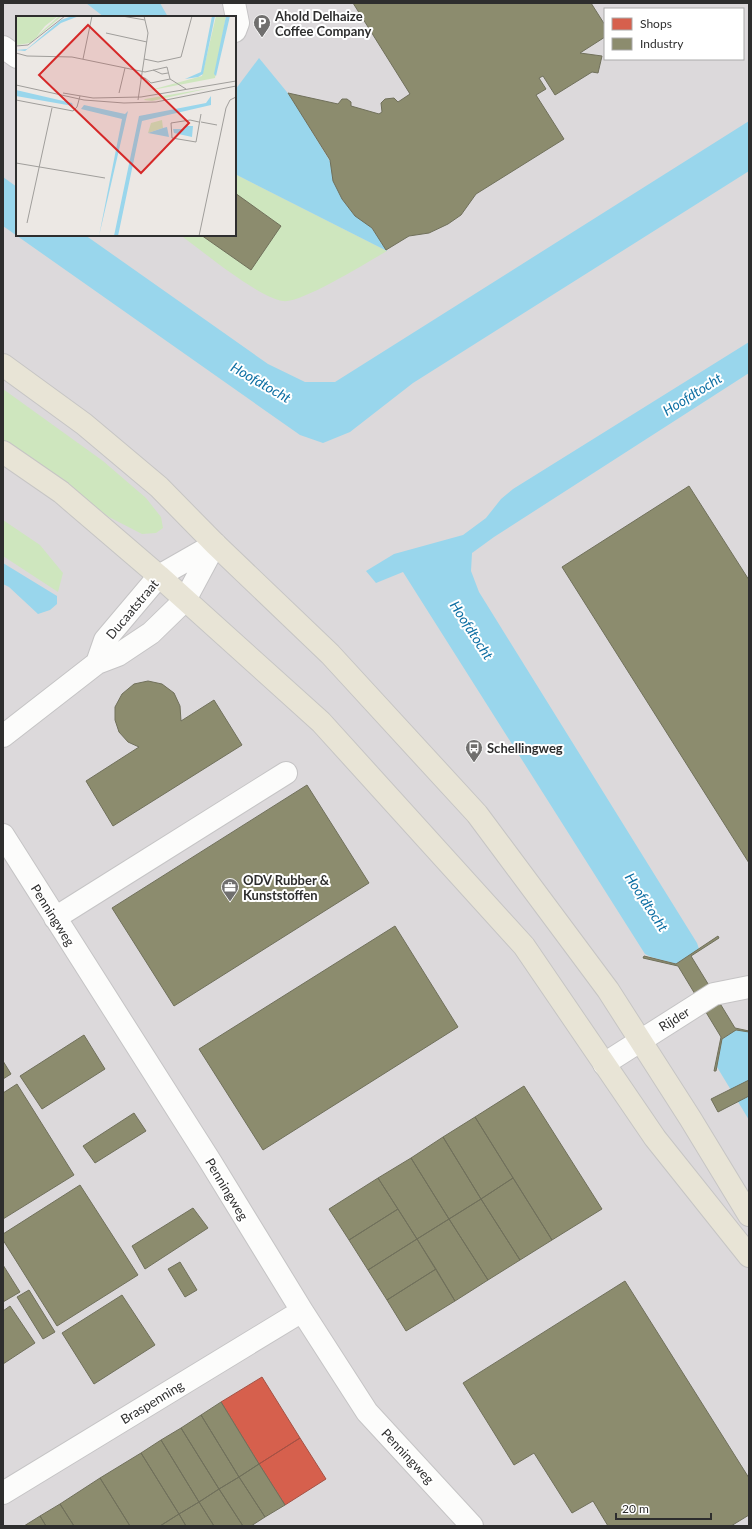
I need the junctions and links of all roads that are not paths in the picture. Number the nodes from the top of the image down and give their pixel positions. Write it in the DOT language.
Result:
graph roads {
  1 [pos="234,3"];
  2 [pos="236,28"];
  3 [pos="3,48"];
  4 [pos="16,56"];
  5 [pos="3,365"];
  6 [pos="3,452"];
  7 [pos="215,544"];
  8 [pos="159,576"];
  9 [pos="186,600"];
  10 [pos="97,663"];
  11 [pos="7,726"];
  12 [pos="286,773"];
  13 [pos="3,835"];
  14 [pos="55,918"];
  15 [pos="749,987"];
  16 [pos="641,1040"];
  17 [pos="604,1064"];
  18 [pos="749,1215"];
  19 [pos="749,1256"];
  20 [pos="302,1312"];
  21 [pos="3,1493"];
  22 [pos="472,1526"];
  1 -- 2 [label="street"];
  3 -- 4 [label="street"];
  5 -- 7 [label="main road"];
  6 -- 8 [label="main road"];
  7 -- 8 [label="street, Ducaatstraat"];
  7 -- 9 [label="street, Ducaatstraat"];
  7 -- 16 [label="main road"];
  8 -- 9 [label="main road"];
  8 -- 10 [label="street, Ducaatstraat"];
  9 -- 10 [label="street, Ducaatstraat"];
  9 -- 17 [label="main road"];
  10 -- 11 [label="street, Ducaatstraat"];
  12 -- 14 [label="street"];
  13 -- 14 [label="street, Penningweg"];
  14 -- 20 [label="street, Penningweg"];
  15 -- 16 [label="street, Rijder"];
  16 -- 17 [label="street, Rijder"];
  16 -- 18 [label="main road"];
  17 -- 19 [label="main road"];
  20 -- 21 [label="street, Braspenning"];
  20 -- 22 [label="street, Penningweg"];
}
